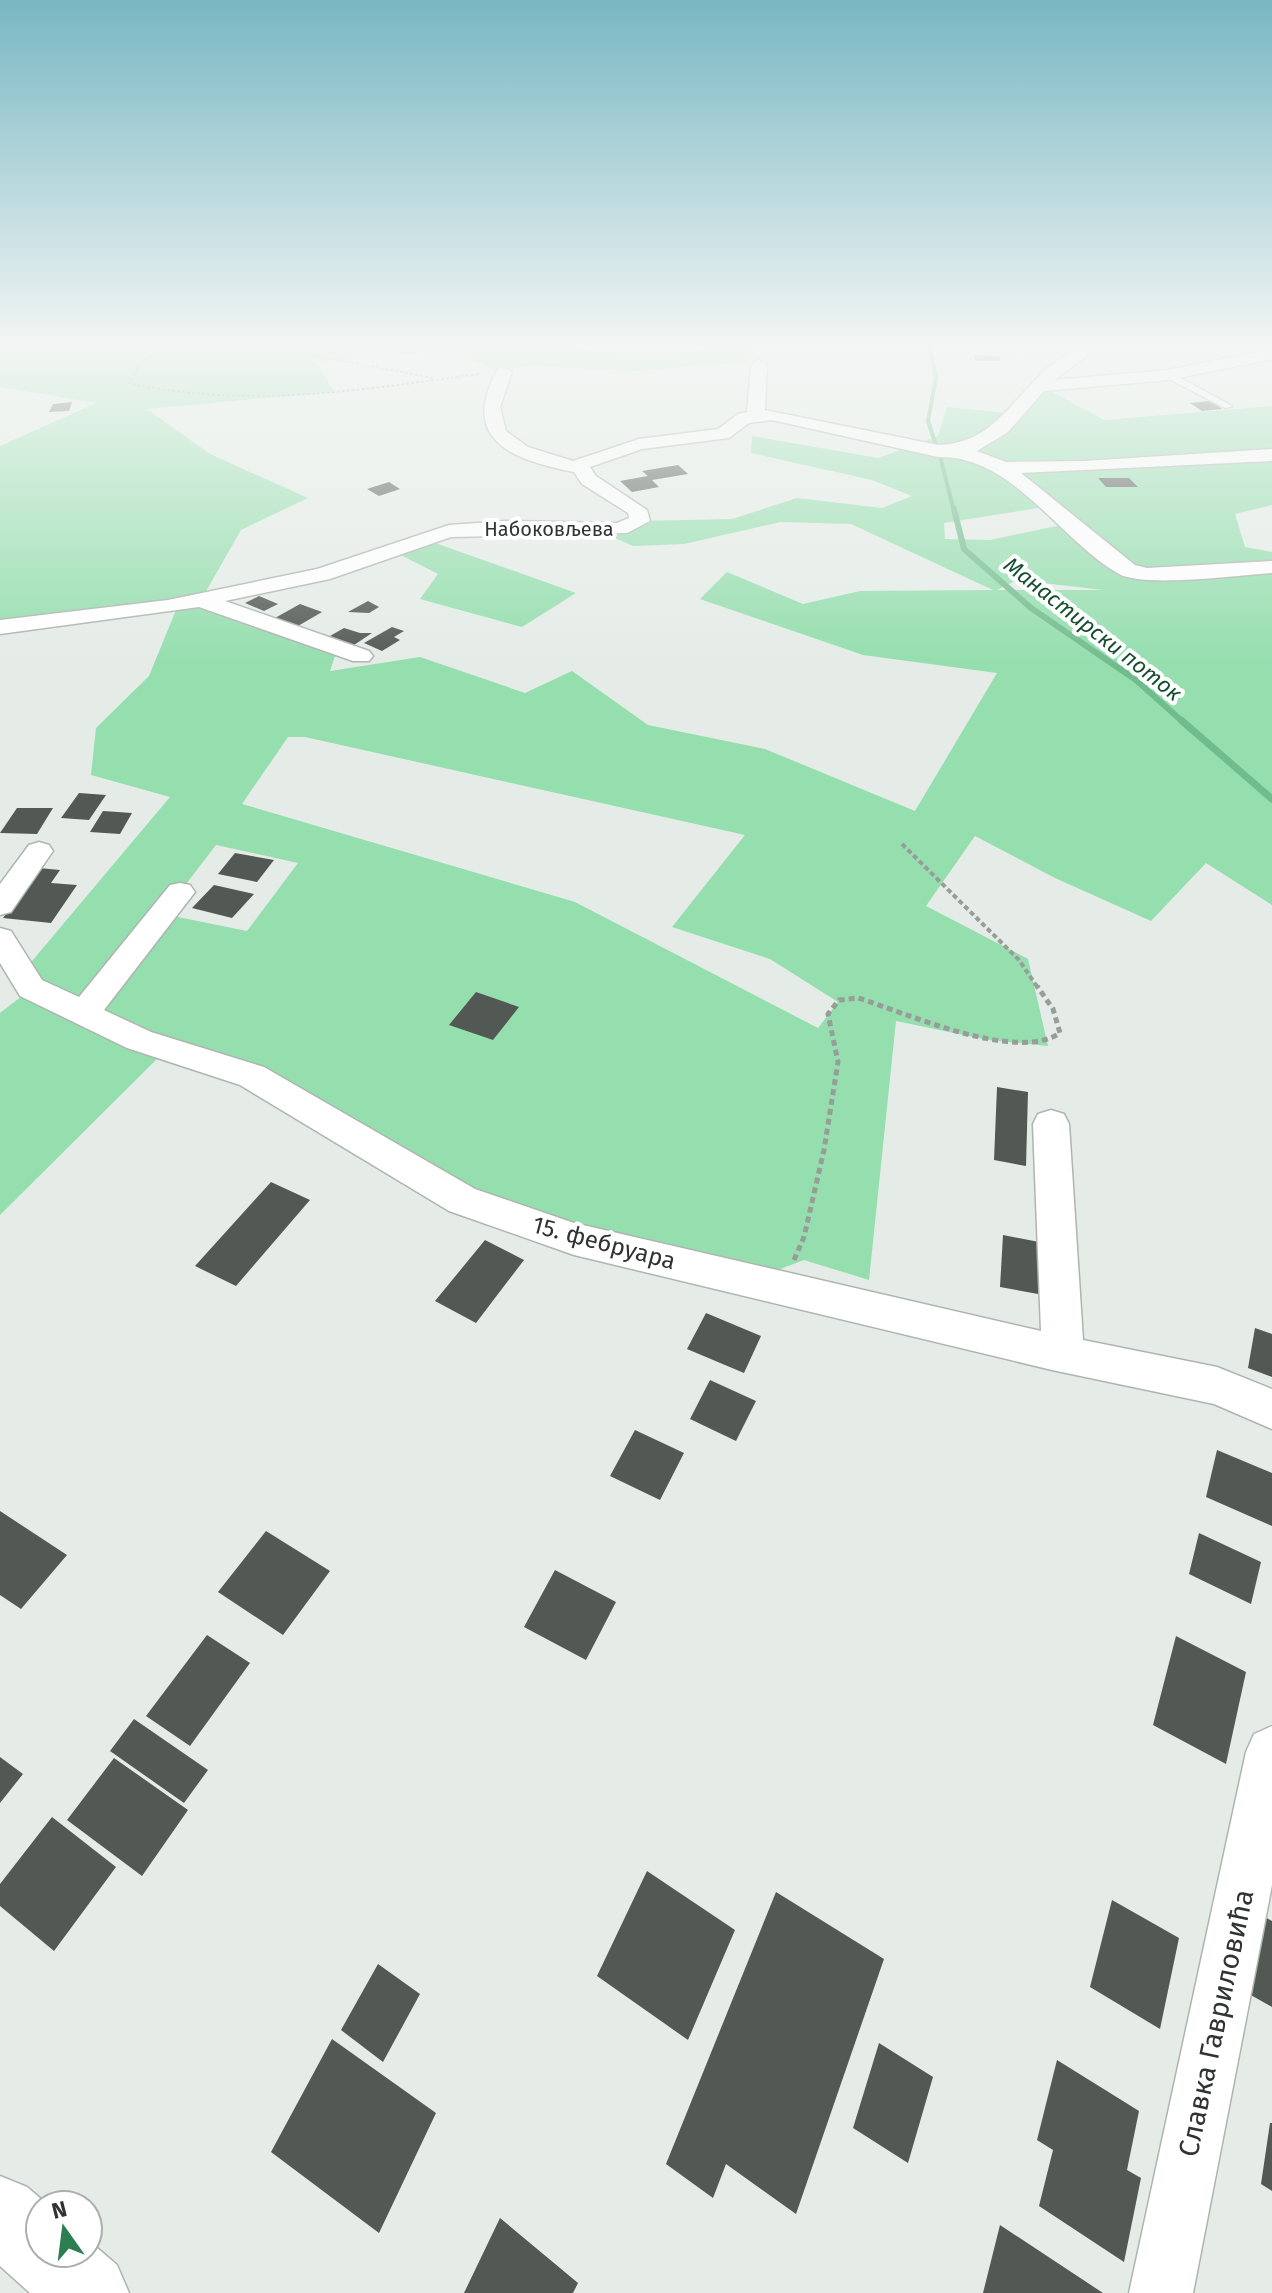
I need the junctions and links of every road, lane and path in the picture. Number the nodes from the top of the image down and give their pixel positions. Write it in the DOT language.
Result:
graph roads {
  1 [pos="527,451"];
  2 [pos="617,451"];
  3 [pos="962,451"];
  4 [pos="1272,455"];
  5 [pos="577,467"];
  6 [pos="1003,468"];
  7 [pos="1272,567"];
  8 [pos="200,600"];
  9 [pos="0,627"];
  10 [pos="361,656"];
  11 [pos="902,844"];
  12 [pos="39,851"];
  13 [pos="180,892"];
  14 [pos="0,905"];
  15 [pos="0,938"];
  16 [pos="84,1013"];
  17 [pos="1051,1124"];
  18 [pos="783,1289"];
  19 [pos="1063,1354"];
  20 [pos="1272,1409"];
  21 [pos="1272,1752"];
  22 [pos="0,2214"];
  23 [pos="24,2235"];
  24 [pos="62,2269"];
  25 [pos="89,2293"];
  26 [pos="1161,2293"];
  1 -- 5 [label="street"];
  2 -- 5 [label="street"];
  3 -- 6 [label="street"];
  4 -- 6 [label="street"];
  5 -- 8 [label="street, Набоковљева"];
  6 -- 7 [label="street"];
  8 -- 9 [label="street, Набоковљева"];
  8 -- 10 [label="street"];
  11 -- 18 [label="path"];
  12 -- 14 [label="street"];
  13 -- 16 [label="street"];
  15 -- 16 [label="street, 15. фебруара"];
  16 -- 18 [label="street, 15. фебруара"];
  17 -- 19 [label="street"];
  18 -- 19 [label="street, 15. фебруара"];
  19 -- 20 [label="street, 15. фебруара"];
  21 -- 26 [label="street, Славка Гавриловића"];
  22 -- 23 [label="main road"];
  24 -- 25 [label="main road"];
}
